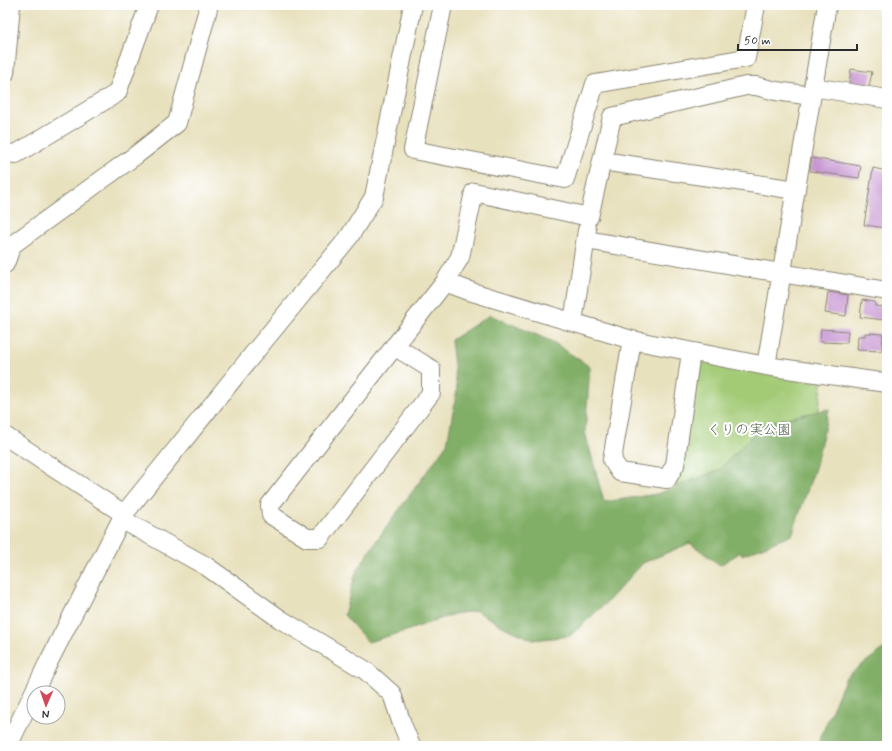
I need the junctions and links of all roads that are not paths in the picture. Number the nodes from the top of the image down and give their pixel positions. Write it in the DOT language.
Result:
graph roads {
  1 [pos="12,5"];
  2 [pos="149,5"];
  3 [pos="209,5"];
  4 [pos="413,5"];
  5 [pos="443,5"];
  6 [pos="756,5"];
  7 [pos="827,5"];
  8 [pos="5,73"];
  9 [pos="812,91"];
  10 [pos="887,99"];
  11 [pos="5,152"];
  12 [pos="602,161"];
  13 [pos="796,190"];
  14 [pos="589,217"];
  15 [pos="586,240"];
  16 [pos="5,264"];
  17 [pos="782,274"];
  18 [pos="445,282"];
  19 [pos="887,291"];
  20 [pos="573,322"];
  21 [pos="632,340"];
  22 [pos="394,346"];
  23 [pos="691,352"];
  24 [pos="766,366"];
  25 [pos="887,384"];
  26 [pos="5,436"];
  27 [pos="123,516"];
  28 [pos="8,746"];
  29 [pos="412,746"];
  1 -- 8 [label="street"];
  2 -- 11 [label="street"];
  3 -- 16 [label="street"];
  4 -- 27 [label="street"];
  5 -- 6 [label="street"];
  7 -- 9 [label="street"];
  9 -- 10 [label="street"];
  9 -- 12 [label="street"];
  9 -- 13 [label="street"];
  12 -- 13 [label="street"];
  12 -- 14 [label="street"];
  13 -- 17 [label="street"];
  14 -- 15 [label="street"];
  14 -- 18 [label="street"];
  15 -- 17 [label="street"];
  15 -- 20 [label="street"];
  17 -- 19 [label="street"];
  17 -- 24 [label="street"];
  18 -- 20 [label="street"];
  18 -- 22 [label="street"];
  20 -- 21 [label="street"];
  21 -- 23 [label="street"];
  21 -- 23 [label="street"];
  22 -- 22 [label="street"];
  23 -- 24 [label="street"];
  24 -- 25 [label="street"];
  26 -- 27 [label="street"];
  27 -- 28 [label="street"];
  27 -- 29 [label="street"];
}
